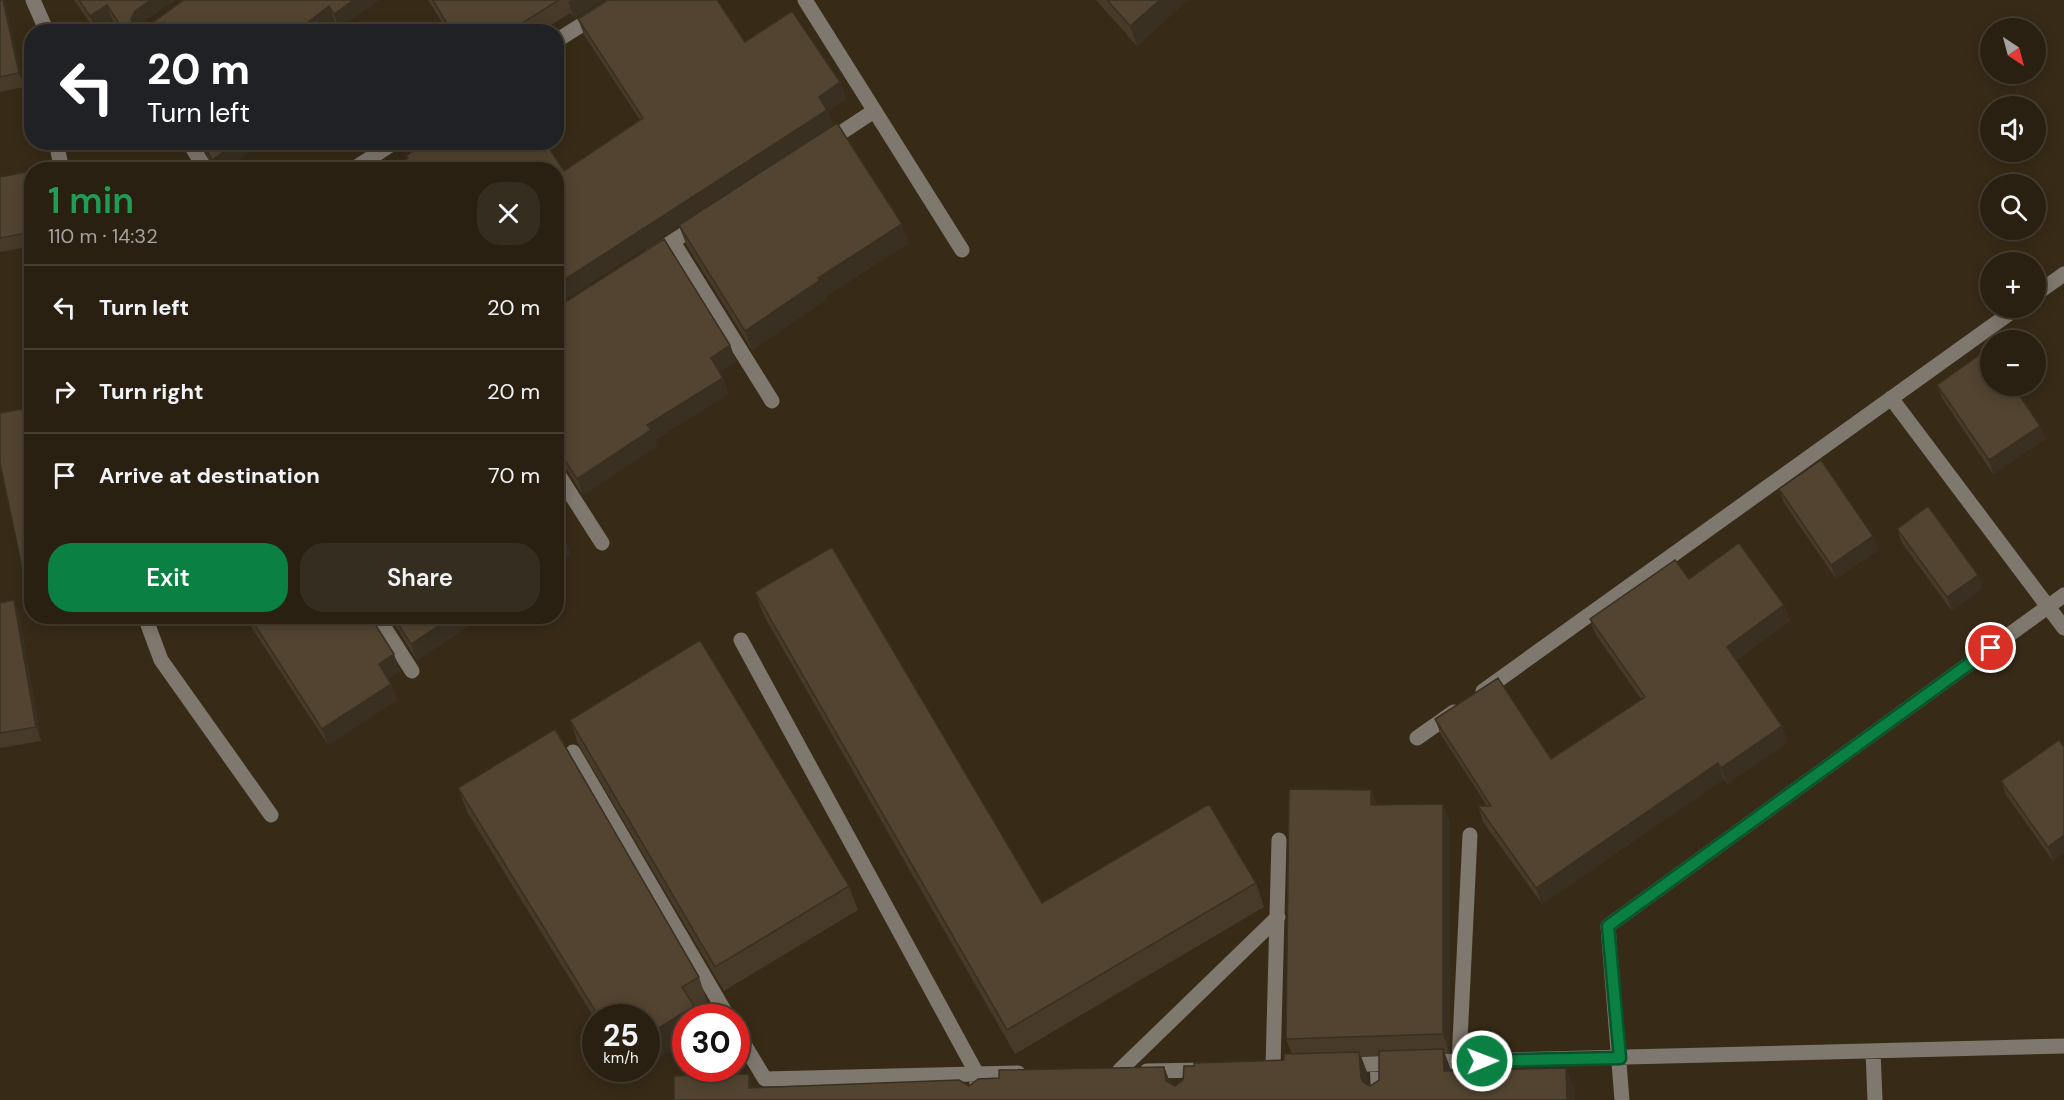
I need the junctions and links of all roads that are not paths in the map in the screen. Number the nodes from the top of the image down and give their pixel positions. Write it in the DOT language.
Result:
graph roads {
  1 [pos="33,0"];
  2 [pos="621,0"];
  3 [pos="805,0"];
  4 [pos="44,24"];
  5 [pos="564,36"];
  6 [pos="874,111"];
  7 [pos="817,148"];
  8 [pos="383,150"];
  9 [pos="364,162"];
  10 [pos="711,217"];
  11 [pos="673,242"];
  12 [pos="962,250"];
  13 [pos="634,267"];
  14 [pos="2061,281"];
  15 [pos="2046,289"];
  16 [pos="2003,318"];
  17 [pos="1891,398"];
  18 [pos="772,401"];
  19 [pos="564,484"];
  20 [pos="602,543"];
  21 [pos="2064,595"];
  22 [pos="2049,606"];
  23 [pos="148,624"];
  24 [pos="382,624"];
  25 [pos="2064,628"];
  26 [pos="741,640"];
  27 [pos="412,671"];
  28 [pos="1417,738"];
  29 [pos="573,752"];
  30 [pos="271,815"];
  31 [pos="1470,835"];
  32 [pos="1279,840"];
  33 [pos="1278,917"];
  34 [pos="720,1004"];
  35 [pos="2064,1046"];
  36 [pos="1873,1051"];
  37 [pos="750,1054"];
  38 [pos="1620,1058"];
  39 [pos="1459,1061"];
  40 [pos="1377,1064"];
  41 [pos="1331,1065"];
  42 [pos="1273,1067"];
  43 [pos="1216,1070"];
  44 [pos="1182,1071"];
  45 [pos="1037,1072"];
  46 [pos="977,1074"];
  47 [pos="1183,1090"];
  48 [pos="977,1100"];
  49 [pos="1379,1100"];
  50 [pos="1622,1100"];
  51 [pos="1875,1100"];
  1 -- 4 [label="street"];
  2 -- 5 [label="street"];
  3 -- 6 [label="street"];
  6 -- 7 [label="street"];
  6 -- 12 [label="street"];
  8 -- 9 [label="street"];
  10 -- 11 [label="street"];
  11 -- 13 [label="street"];
  11 -- 18 [label="street"];
  14 -- 15 [label="street"];
  16 -- 17 [label="street"];
  17 -- 22 [label="street"];
  17 -- 28 [label="street"];
  19 -- 20 [label="street"];
  21 -- 22 [label="street"];
  22 -- 25 [label="street"];
  22 -- 38 [label="street"];
  23 -- 30 [label="street"];
  24 -- 27 [label="street"];
  26 -- 46 [label="street"];
  29 -- 34 [label="street"];
  31 -- 39 [label="street"];
  32 -- 33 [label="street"];
  33 -- 42 [label="street"];
  33 -- 44 [label="street"];
  35 -- 36 [label="street"];
  36 -- 38 [label="street"];
  36 -- 51 [label="street"];
  37 -- 46 [label="street"];
  38 -- 39 [label="street"];
  38 -- 50 [label="street"];
  39 -- 40 [label="street"];
  40 -- 41 [label="street"];
  40 -- 49 [label="street"];
  43 -- 44 [label="street"];
  44 -- 47 [label="street"];
  45 -- 46 [label="street"];
  46 -- 48 [label="street"];
}
